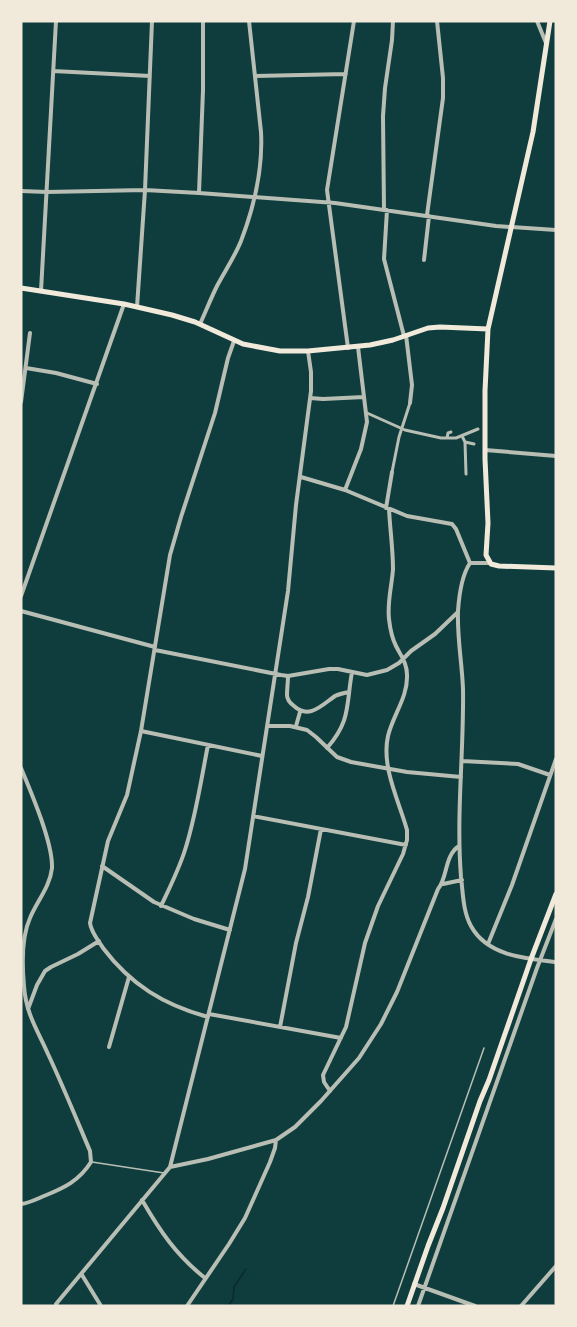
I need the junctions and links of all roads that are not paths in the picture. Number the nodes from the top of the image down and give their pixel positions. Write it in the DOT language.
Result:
graph roads {
  1 [pos="56,21"];
  2 [pos="152,21"];
  3 [pos="203,21"];
  4 [pos="249,21"];
  5 [pos="354,21"];
  6 [pos="393,21"];
  7 [pos="437,21"];
  8 [pos="537,21"];
  9 [pos="550,21"];
  10 [pos="546,45"];
  11 [pos="53,71"];
  12 [pos="346,74"];
  13 [pos="150,76"];
  14 [pos="255,76"];
  15 [pos="145,190"];
  16 [pos="21,191"];
  17 [pos="46,192"];
  18 [pos="199,193"];
  19 [pos="254,197"];
  20 [pos="328,203"];
  21 [pos="386,210"];
  22 [pos="428,215"];
  23 [pos="511,228"];
  24 [pos="556,230"];
  25 [pos="424,260"];
  26 [pos="21,288"];
  27 [pos="41,291"];
  28 [pos="124,304"];
  29 [pos="137,307"];
  30 [pos="200,325"];
  31 [pos="488,329"];
  32 [pos="30,333"];
  33 [pos="405,336"];
  34 [pos="234,341"];
  35 [pos="358,347"];
  36 [pos="348,348"];
  37 [pos="309,351"];
  38 [pos="26,368"];
  39 [pos="97,384"];
  40 [pos="364,397"];
  41 [pos="310,398"];
  42 [pos="21,402"];
  43 [pos="410,403"];
  44 [pos="367,413"];
  45 [pos="402,429"];
  46 [pos="478,429"];
  47 [pos="451,432"];
  48 [pos="464,433"];
  49 [pos="447,438"];
  50 [pos="465,442"];
  51 [pos="474,444"];
  52 [pos="485,450"];
  53 [pos="556,456"];
  54 [pos="392,472"];
  55 [pos="466,474"];
  56 [pos="301,477"];
  57 [pos="345,490"];
  58 [pos="387,508"];
  59 [pos="490,562"];
  60 [pos="470,563"];
  61 [pos="556,568"];
  62 [pos="21,596"];
  63 [pos="21,611"];
  64 [pos="458,612"];
  65 [pos="155,648"];
  66 [pos="404,659"];
  67 [pos="352,672"];
  68 [pos="275,675"];
  69 [pos="288,676"];
  70 [pos="349,692"];
  71 [pos="300,712"];
  72 [pos="267,726"];
  73 [pos="296,726"];
  74 [pos="141,731"];
  75 [pos="208,746"];
  76 [pos="327,748"];
  77 [pos="262,756"];
  78 [pos="556,759"];
  79 [pos="462,761"];
  80 [pos="21,768"];
  81 [pos="388,769"];
  82 [pos="550,775"];
  83 [pos="461,777"];
  84 [pos="253,816"];
  85 [pos="321,829"];
  86 [pos="406,845"];
  87 [pos="459,846"];
  88 [pos="102,866"];
  89 [pos="462,880"];
  90 [pos="443,884"];
  91 [pos="556,894"];
  92 [pos="161,906"];
  93 [pos="556,919"];
  94 [pos="230,930"];
  95 [pos="99,941"];
  96 [pos="488,944"];
  97 [pos="531,959"];
  98 [pos="540,960"];
  99 [pos="556,962"];
  100 [pos="129,977"];
  101 [pos="27,1009"];
  102 [pos="208,1015"];
  103 [pos="280,1027"];
  104 [pos="341,1038"];
  105 [pos="109,1047"];
  106 [pos="484,1048"];
  107 [pos="330,1091"];
  108 [pos="480,1101"];
  109 [pos="490,1104"];
  110 [pos="276,1140"];
  111 [pos="91,1162"];
  112 [pos="170,1167"];
  113 [pos="165,1173"];
  114 [pos="142,1200"];
  115 [pos="21,1204"];
  116 [pos="556,1266"];
  117 [pos="82,1275"];
  118 [pos="205,1278"];
  119 [pos="414,1284"];
  120 [pos="425,1288"];
  121 [pos="56,1305"];
  122 [pos="101,1306"];
  123 [pos="187,1306"];
  124 [pos="393,1306"];
  125 [pos="407,1306"];
  126 [pos="418,1306"];
  127 [pos="475,1306"];
  128 [pos="521,1306"];
  1 -- 11 [label="street"];
  2 -- 13 [label="street"];
  3 -- 18 [label="street"];
  4 -- 14 [label="street"];
  5 -- 12 [label="street"];
  6 -- 21 [label="street"];
  7 -- 22 [label="street"];
  8 -- 10 [label="street"];
  9 -- 10 [label="main road"];
  10 -- 23 [label="main road"];
  11 -- 13 [label="street"];
  11 -- 17 [label="street"];
  12 -- 14 [label="street"];
  12 -- 20 [label="street"];
  13 -- 15 [label="street"];
  14 -- 19 [label="street"];
  15 -- 17 [label="street"];
  15 -- 18 [label="street"];
  15 -- 29 [label="street"];
  16 -- 17 [label="street"];
  17 -- 27 [label="street"];
  18 -- 19 [label="street"];
  19 -- 20 [label="street"];
  19 -- 30 [label="street"];
  20 -- 21 [label="street"];
  20 -- 36 [label="street"];
  21 -- 22 [label="street"];
  21 -- 33 [label="street"];
  22 -- 23 [label="street"];
  22 -- 25 [label="street"];
  23 -- 24 [label="street"];
  23 -- 31 [label="main road"];
  26 -- 27 [label="main road"];
  27 -- 28 [label="main road"];
  28 -- 29 [label="main road"];
  28 -- 39 [label="street"];
  29 -- 30 [label="main road"];
  30 -- 34 [label="main road"];
  31 -- 33 [label="main road"];
  31 -- 52 [label="main road"];
  32 -- 38 [label="street"];
  33 -- 35 [label="main road"];
  33 -- 43 [label="street"];
  34 -- 37 [label="main road"];
  34 -- 65 [label="street"];
  35 -- 36 [label="main road"];
  35 -- 40 [label="street"];
  36 -- 37 [label="main road"];
  37 -- 41 [label="street"];
  38 -- 39 [label="street"];
  38 -- 42 [label="street"];
  39 -- 62 [label="street"];
  40 -- 41 [label="street"];
  40 -- 44 [label="street"];
  41 -- 56 [label="street"];
  43 -- 45 [label="street"];
  44 -- 45 [label="street"];
  44 -- 57 [label="street"];
  45 -- 49 [label="street"];
  45 -- 54 [label="street"];
  46 -- 48 [label="street"];
  47 -- 49 [label="street"];
  48 -- 49 [label="street"];
  48 -- 50 [label="street"];
  50 -- 51 [label="street"];
  50 -- 55 [label="street"];
  52 -- 53 [label="street"];
  52 -- 59 [label="main road"];
  54 -- 58 [label="street"];
  56 -- 57 [label="street"];
  56 -- 68 [label="street"];
  57 -- 58 [label="street"];
  58 -- 60 [label="street"];
  58 -- 66 [label="street"];
  59 -- 60 [label="street"];
  59 -- 61 [label="main road"];
  60 -- 64 [label="street"];
  63 -- 65 [label="street"];
  64 -- 66 [label="street"];
  64 -- 79 [label="street"];
  65 -- 68 [label="street"];
  65 -- 74 [label="street"];
  66 -- 67 [label="street"];
  66 -- 81 [label="street"];
  67 -- 69 [label="street"];
  67 -- 70 [label="street"];
  68 -- 69 [label="street"];
  68 -- 72 [label="street"];
  69 -- 71 [label="street"];
  70 -- 71 [label="street"];
  70 -- 76 [label="street"];
  71 -- 73 [label="street"];
  72 -- 73 [label="street"];
  72 -- 77 [label="street"];
  73 -- 76 [label="street"];
  74 -- 75 [label="street"];
  74 -- 88 [label="street"];
  75 -- 77 [label="street"];
  75 -- 92 [label="street"];
  76 -- 81 [label="street"];
  77 -- 84 [label="street"];
  78 -- 82 [label="street"];
  79 -- 82 [label="street"];
  79 -- 83 [label="street"];
  80 -- 101 [label="street"];
  81 -- 83 [label="street"];
  81 -- 86 [label="street"];
  82 -- 96 [label="street"];
  83 -- 87 [label="street"];
  84 -- 85 [label="street"];
  84 -- 94 [label="street"];
  85 -- 86 [label="street"];
  85 -- 103 [label="street"];
  86 -- 104 [label="street"];
  87 -- 89 [label="street"];
  87 -- 90 [label="street"];
  88 -- 92 [label="street"];
  88 -- 95 [label="street"];
  89 -- 90 [label="street"];
  89 -- 96 [label="street"];
  90 -- 107 [label="street"];
  91 -- 97 [label="main road"];
  92 -- 94 [label="street"];
  93 -- 98 [label="street"];
  94 -- 102 [label="street"];
  95 -- 100 [label="street"];
  95 -- 101 [label="street"];
  96 -- 97 [label="street"];
  97 -- 98 [label="street"];
  97 -- 108 [label="main road"];
  98 -- 99 [label="street"];
  98 -- 109 [label="street"];
  100 -- 102 [label="street"];
  100 -- 105 [label="street"];
  101 -- 111 [label="street"];
  102 -- 103 [label="street"];
  102 -- 112 [label="street"];
  103 -- 104 [label="street"];
  104 -- 107 [label="street"];
  106 -- 124 [label="lane"];
  107 -- 110 [label="street"];
  108 -- 109 [label="street"];
  108 -- 119 [label="main road"];
  109 -- 120 [label="street"];
  110 -- 112 [label="street"];
  110 -- 118 [label="street"];
  111 -- 113 [label="lane"];
  111 -- 115 [label="street"];
  112 -- 113 [label="street"];
  113 -- 114 [label="street"];
  114 -- 117 [label="street"];
  114 -- 118 [label="street"];
  116 -- 128 [label="street"];
  117 -- 121 [label="street"];
  117 -- 122 [label="street"];
  118 -- 123 [label="street"];
  119 -- 120 [label="street"];
  119 -- 125 [label="main road"];
  120 -- 126 [label="street"];
  120 -- 127 [label="street"];
}
